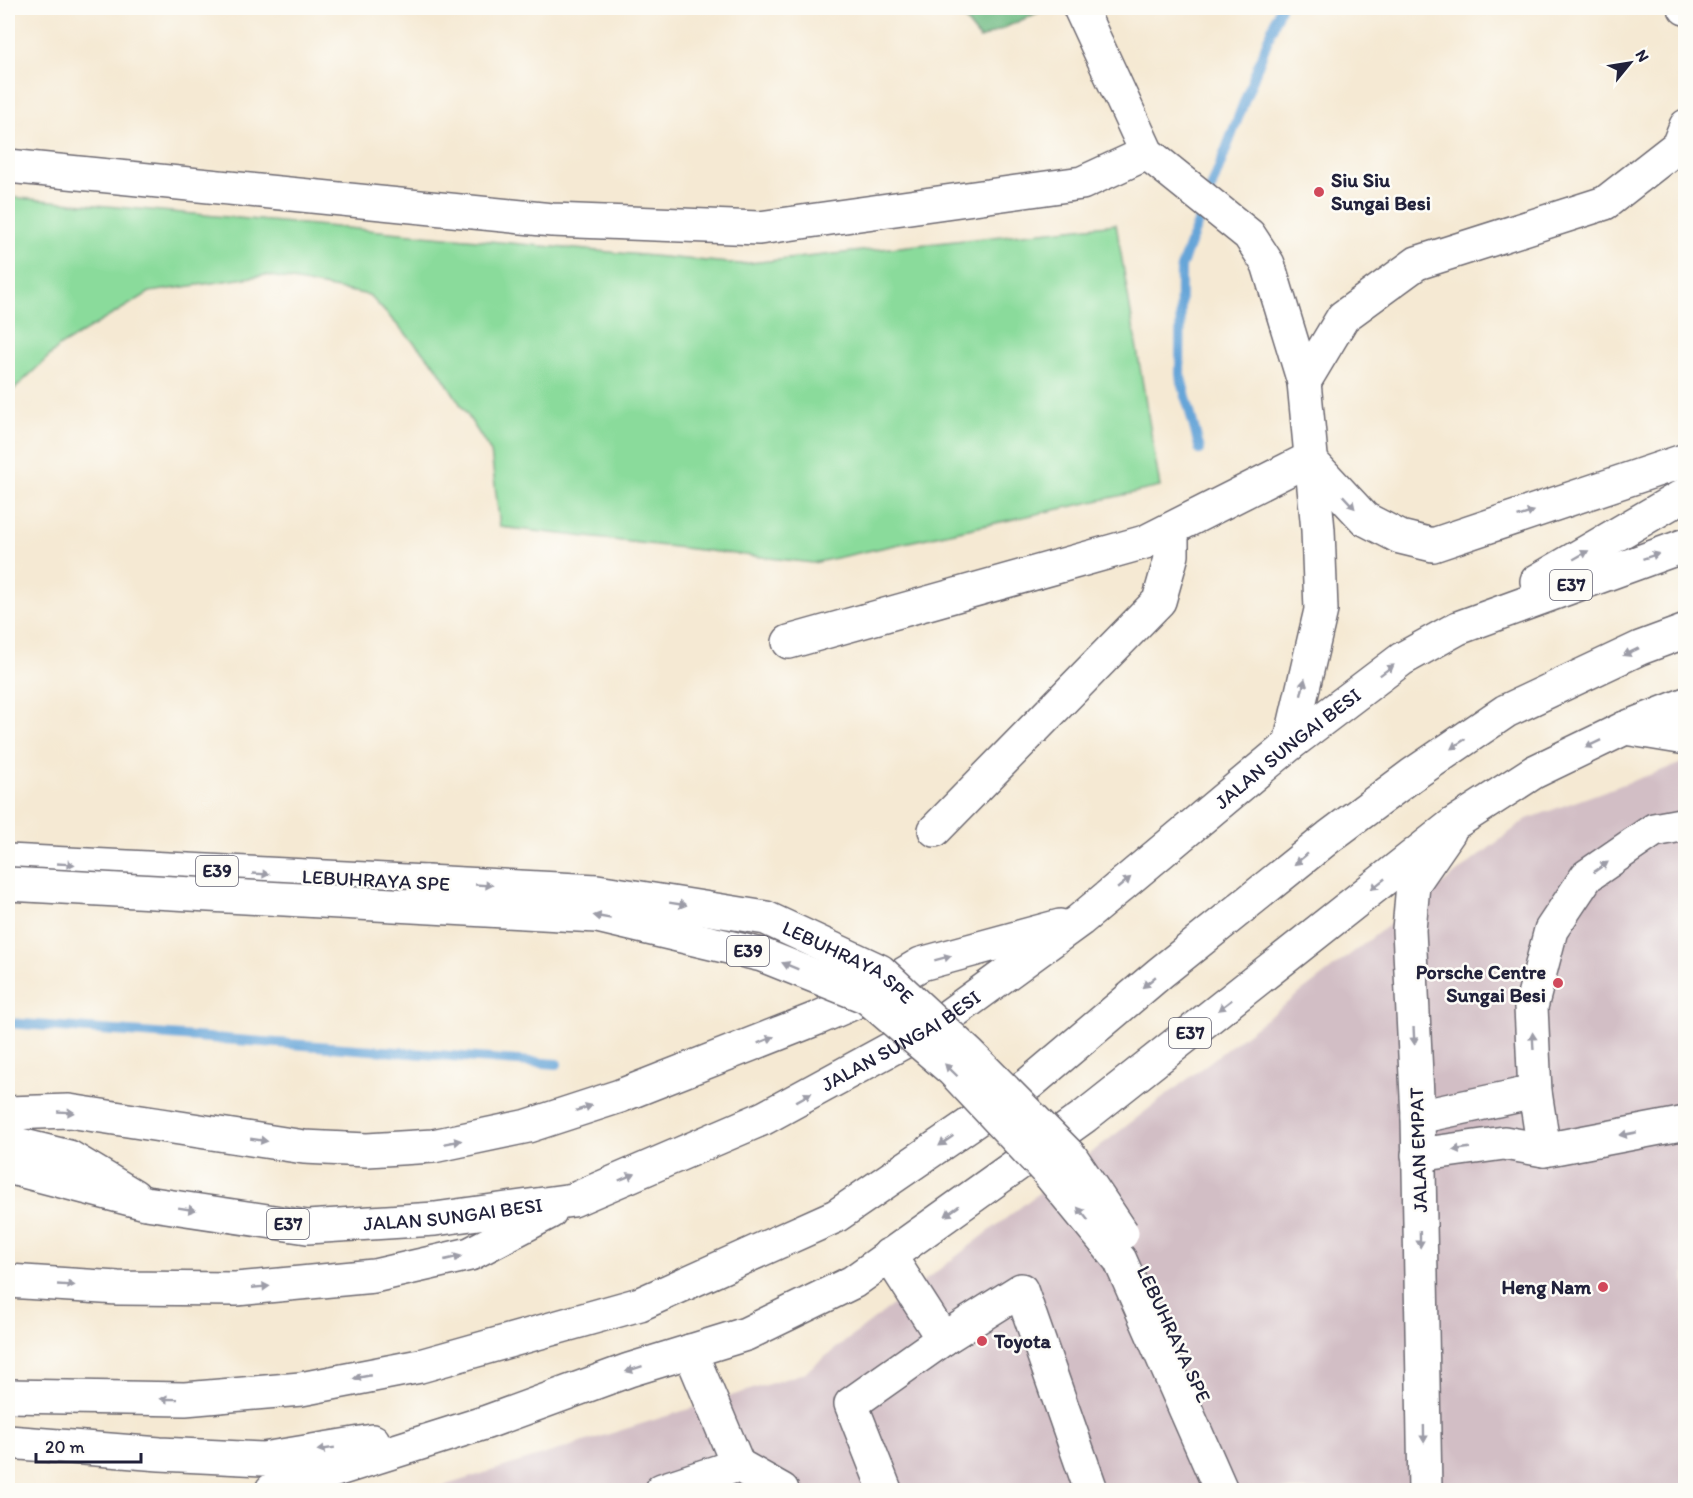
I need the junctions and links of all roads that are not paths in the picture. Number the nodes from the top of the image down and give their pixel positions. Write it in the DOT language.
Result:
graph roads {
  1 [pos="1080,8"];
  2 [pos="1686,126"];
  3 [pos="1147,153"];
  4 [pos="8,166"];
  5 [pos="1304,382"];
  6 [pos="1309,459"];
  7 [pos="1686,460"];
  8 [pos="1686,494"];
  9 [pos="1172,529"];
  10 [pos="1686,545"];
  11 [pos="1458,628"];
  12 [pos="1686,631"];
  13 [pos="789,642"];
  14 [pos="1686,704"];
  15 [pos="1625,728"];
  16 [pos="1686,738"];
  17 [pos="1290,744"];
  18 [pos="1455,823"];
  19 [pos="1686,824"];
  20 [pos="934,830"];
  21 [pos="8,861"];
  22 [pos="8,884"];
  23 [pos="1080,920"];
  24 [pos="1535,1092"];
  25 [pos="8,1113"];
  26 [pos="1418,1117"];
  27 [pos="1686,1123"];
  28 [pos="8,1142"];
  29 [pos="1544,1150"];
  30 [pos="1418,1155"];
  31 [pos="8,1167"];
  32 [pos="573,1200"];
  33 [pos="146,1203"];
  34 [pos="890,1255"];
  35 [pos="8,1281"];
  36 [pos="943,1339"];
  37 [pos="690,1351"];
  38 [pos="8,1396"];
  39 [pos="487,1422"];
  40 [pos="8,1442"];
  41 [pos="738,1465"];
  42 [pos="272,1491"];
  43 [pos="662,1491"];
  44 [pos="782,1491"];
  45 [pos="885,1491"];
  46 [pos="1091,1491"];
  47 [pos="1221,1491"];
  48 [pos="1243,1491"];
  49 [pos="1425,1491"];
  1 -- 3 [label="main road"];
  2 -- 5 [label="main road"];
  3 -- 4 [label="main road"];
  3 -- 5 [label="main road"];
  5 -- 6 [label="main road"];
  6 -- 7 [label="main road, one-way"];
  6 -- 9 [label="main road"];
  17 -- 6 [label="main road, one-way"];
  11 -- 8 [label="main road, one-way"];
  9 -- 13 [label="main road"];
  9 -- 20 [label="main road"];
  11 -- 10 [label="main road, JALAN SUNGAI BESI / E37, one-way"];
  17 -- 11 [label="main road, JALAN SUNGAI BESI / E37, one-way"];
  12 -- 38 [label="main road, one-way"];
  14 -- 15 [label="main road, E37"];
  15 -- 16 [label="main road"];
  15 -- 18 [label="main road, E37, one-way"];
  23 -- 17 [label="main road, JALAN SUNGAI BESI / E37, one-way"];
  18 -- 26 [label="main road, JALAN EMPAT, one-way"];
  18 -- 34 [label="main road, E37, one-way"];
  24 -- 19 [label="main road, one-way"];
  21 -- 48 [label="main road, LEBUHRAYA SPE / E39, one-way, bridge"];
  47 -- 22 [label="main road, LEBUHRAYA SPE / E39, one-way, bridge"];
  25 -- 23 [label="main road, one-way"];
  32 -- 23 [label="main road, JALAN SUNGAI BESI / E37, one-way"];
  24 -- 26 [label="main road"];
  24 -- 29 [label="main road"];
  26 -- 30 [label="main road, JALAN EMPAT"];
  27 -- 29 [label="main road, one-way"];
  28 -- 33 [label="main road"];
  29 -- 30 [label="main road, one-way"];
  30 -- 49 [label="main road, JALAN EMPAT, one-way"];
  31 -- 33 [label="main road, JALAN SUNGAI BESI / E37"];
  33 -- 32 [label="main road, JALAN SUNGAI BESI / E37, one-way"];
  35 -- 32 [label="main road, one-way"];
  34 -- 36 [label="main road"];
  34 -- 37 [label="main road, E37"];
  36 -- 45 [label="main road"];
  36 -- 46 [label="main road"];
  37 -- 39 [label="main road, E37, one-way"];
  37 -- 41 [label="main road"];
  39 -- 40 [label="main road, E37, one-way"];
  39 -- 42 [label="main road"];
  41 -- 43 [label="main road"];
  41 -- 44 [label="main road"];
}
